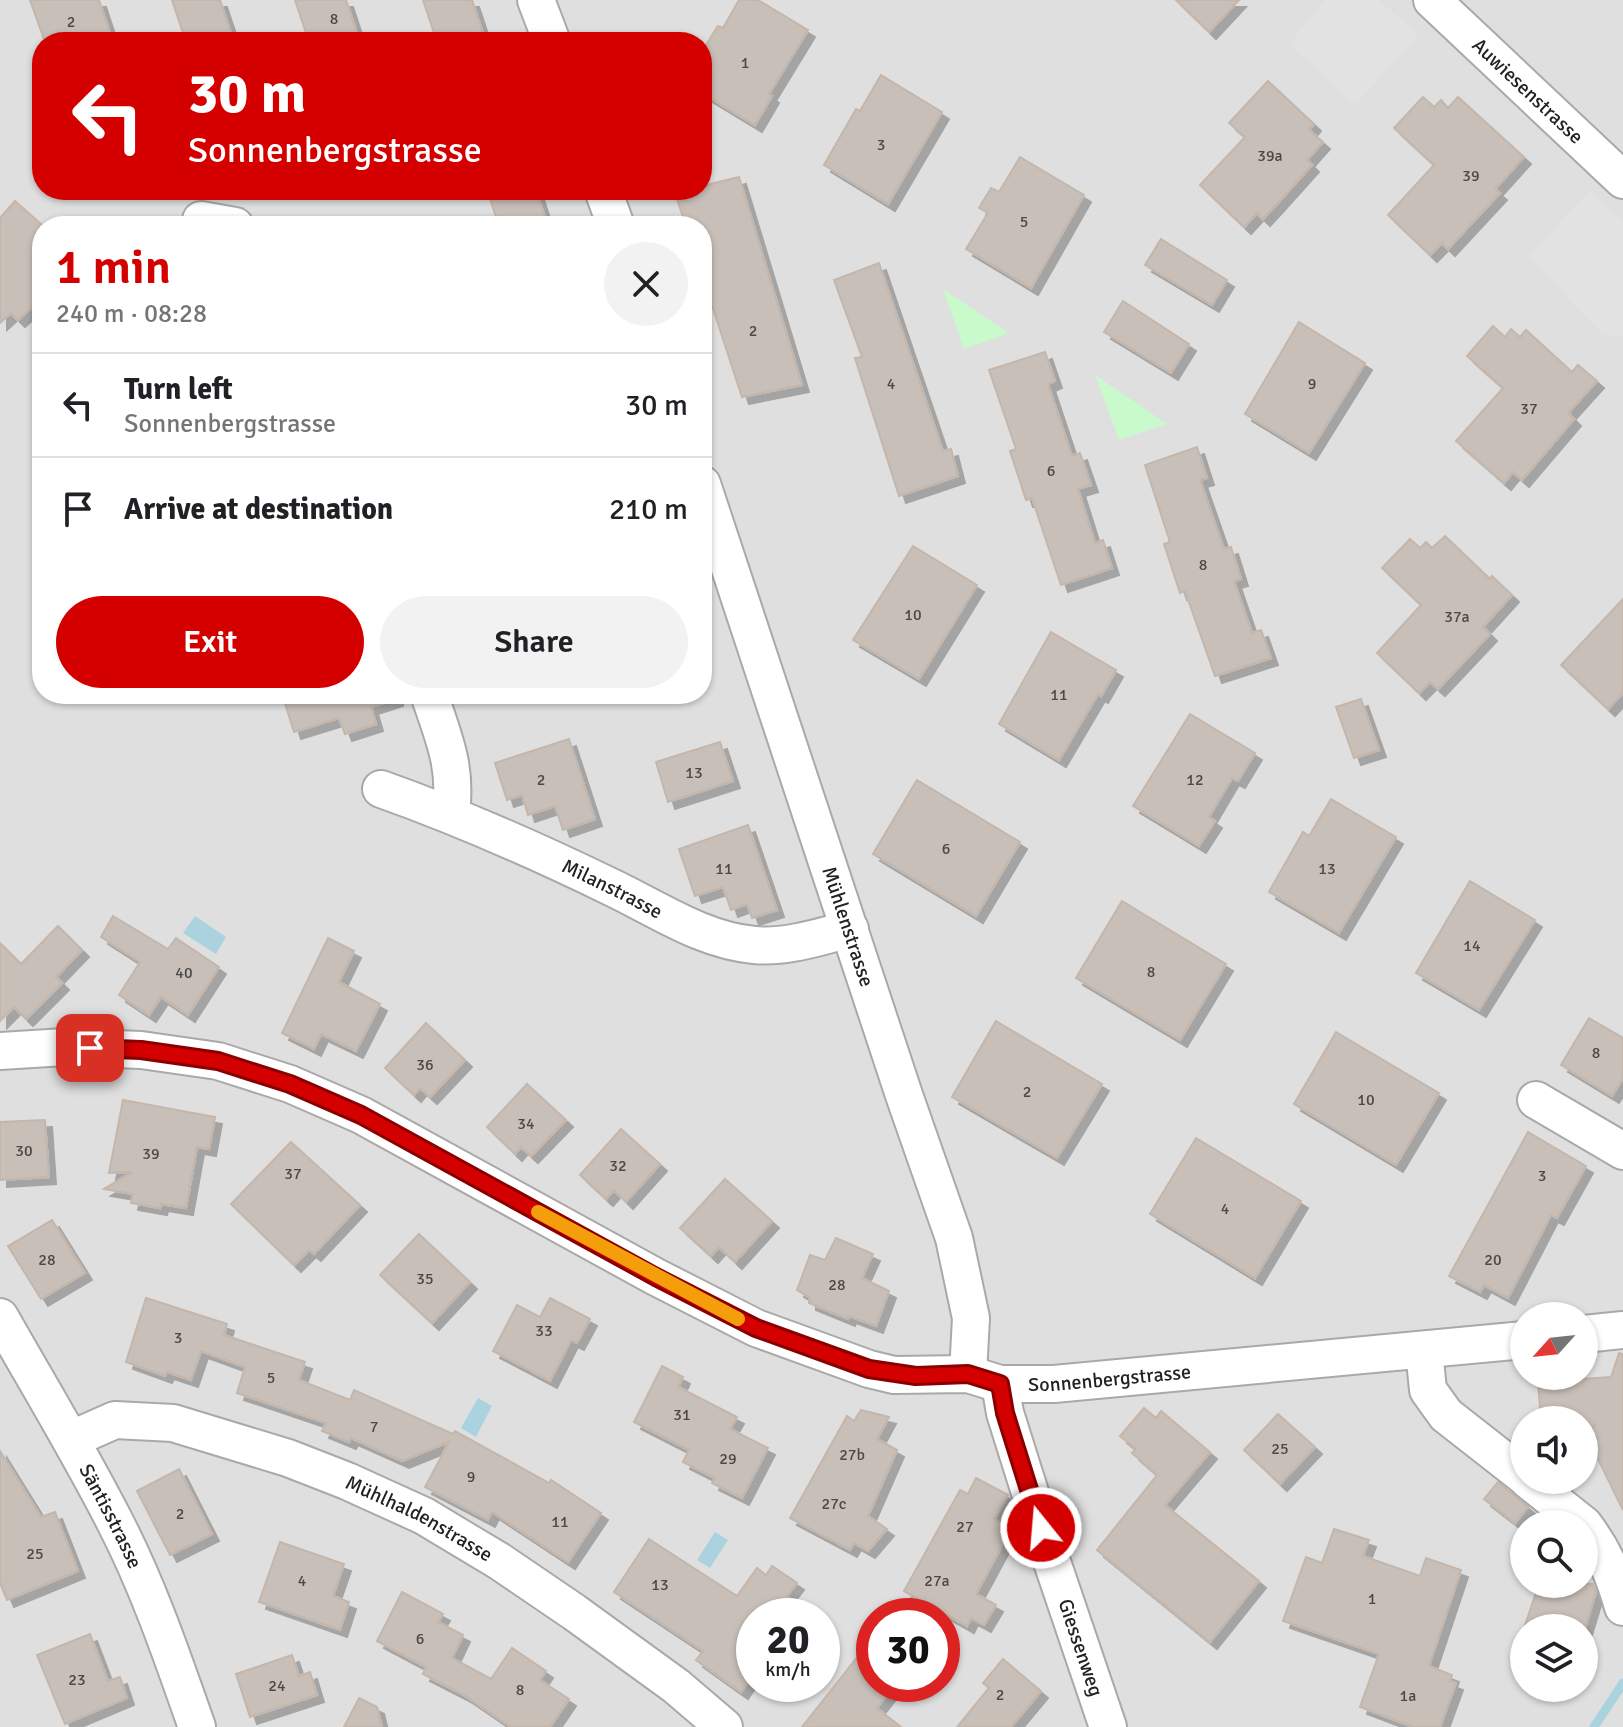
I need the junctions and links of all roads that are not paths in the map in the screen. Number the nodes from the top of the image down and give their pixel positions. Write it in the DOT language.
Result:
graph roads {
  1 [pos="536,0"];
  2 [pos="1432,0"];
  3 [pos="548,32"];
  4 [pos="1623,180"];
  5 [pos="712,514"];
  6 [pos="432,704"];
  7 [pos="381,789"];
  8 [pos="451,814"];
  9 [pos="850,929"];
  10 [pos="0,1051"];
  11 [pos="1536,1100"];
  12 [pos="1623,1151"];
  13 [pos="0,1317"];
  14 [pos="1623,1330"];
  15 [pos="1598,1333"];
  16 [pos="1510,1341"];
  17 [pos="1424,1350"];
  18 [pos="984,1379"];
  19 [pos="72,1439"];
  20 [pos="1510,1465"];
  21 [pos="1546,1494"];
  22 [pos="1566,1510"];
  23 [pos="1598,1545"];
  24 [pos="1623,1607"];
  25 [pos="197,1727"];
  26 [pos="724,1727"];
  27 [pos="1108,1727"];
  1 -- 3 [label="street"];
  2 -- 4 [label="street, Auwiesenstrasse"];
  5 -- 9 [label="street, Mühlenstrasse"];
  6 -- 8 [label="street"];
  7 -- 8 [label="street, Milanstrasse"];
  8 -- 9 [label="street, Milanstrasse"];
  9 -- 18 [label="street, Mühlenstrasse"];
  10 -- 18 [label="street, Sonnenbergstrasse"];
  11 -- 12 [label="street"];
  13 -- 19 [label="street, Säntisstrasse"];
  14 -- 15 [label="street"];
  16 -- 17 [label="street, Sonnenbergstrasse"];
  17 -- 18 [label="street, Sonnenbergstrasse"];
  17 -- 20 [label="street"];
  18 -- 27 [label="street, Giessenweg"];
  19 -- 25 [label="street, Säntisstrasse"];
  19 -- 26 [label="street, Mühlhaldenstrasse"];
  21 -- 22 [label="street"];
  23 -- 24 [label="street"];
}
